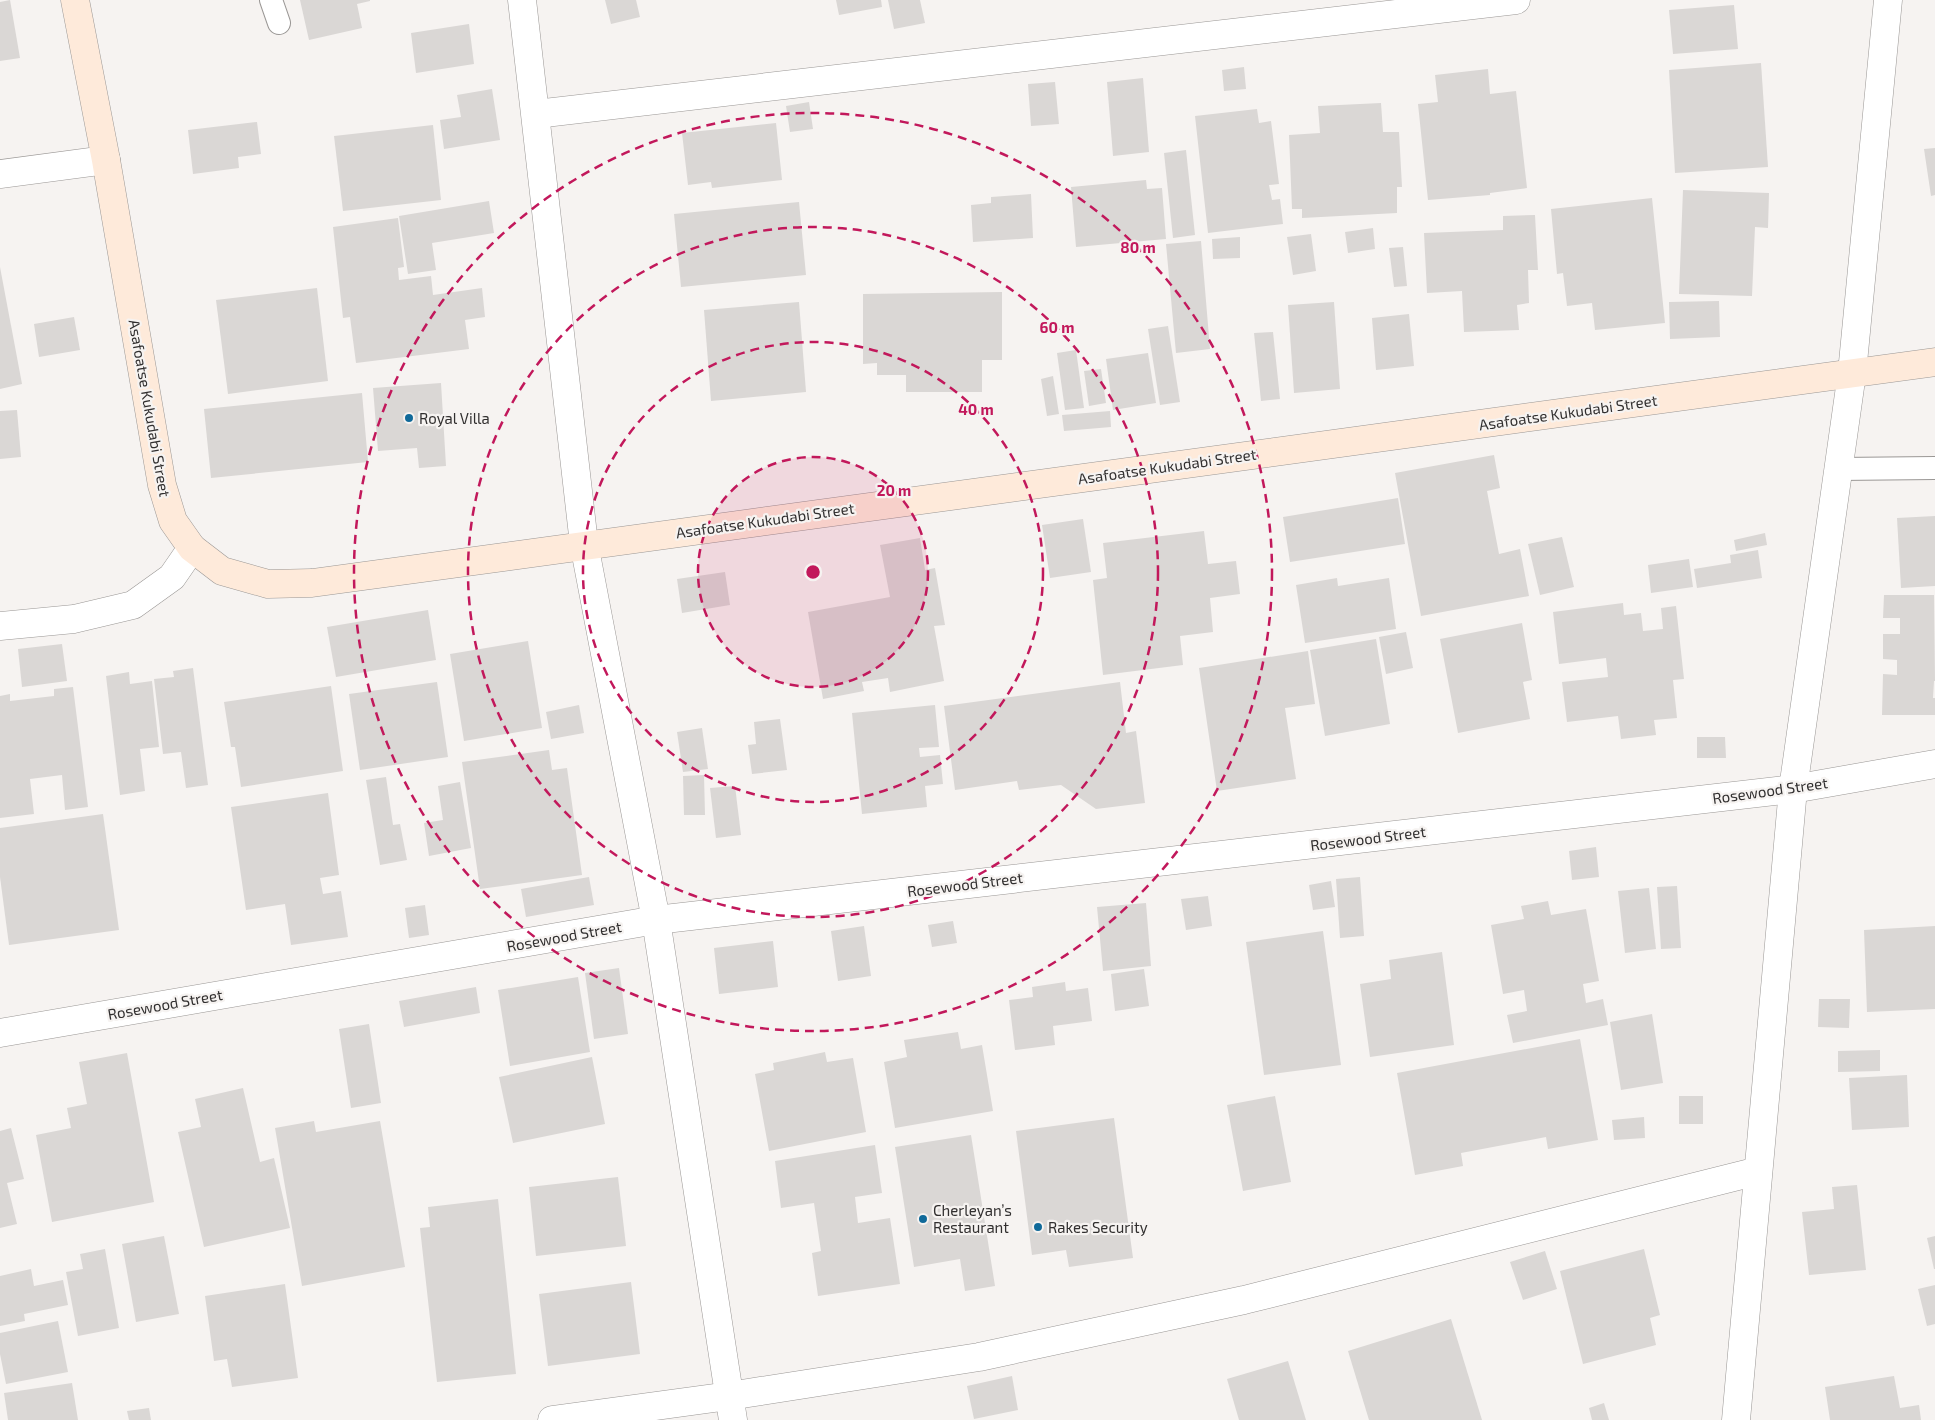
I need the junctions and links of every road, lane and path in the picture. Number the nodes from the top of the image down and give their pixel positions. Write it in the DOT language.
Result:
graph roads {
  1 [pos="75,0"];
  2 [pos="271,0"];
  3 [pos="522,0"];
  4 [pos="1516,0"];
  5 [pos="1888,0"];
  6 [pos="279,23"];
  7 [pos="536,114"];
  8 [pos="106,160"];
  9 [pos="0,174"];
  10 [pos="1935,362"];
  11 [pos="1852,373"];
  12 [pos="1935,468"];
  13 [pos="1838,469"];
  14 [pos="584,544"];
  15 [pos="192,548"];
  16 [pos="0,626"];
  17 [pos="1935,764"];
  18 [pos="1793,789"];
  19 [pos="656,920"];
  20 [pos="0,1033"];
  21 [pos="1758,1171"];
  22 [pos="731,1408"];
  23 [pos="552,1420"];
  24 [pos="1736,1420"];
  1 -- 8 [label="street, Asafoatse Kukudabi Street"];
  2 -- 6 [label="lane"];
  3 -- 7 [label="street"];
  4 -- 7 [label="street"];
  5 -- 11 [label="street"];
  7 -- 14 [label="street"];
  8 -- 9 [label="street"];
  8 -- 15 [label="street, Asafoatse Kukudabi Street"];
  10 -- 11 [label="street, Asafoatse Kukudabi Street"];
  11 -- 13 [label="street"];
  11 -- 14 [label="street, Asafoatse Kukudabi Street"];
  12 -- 13 [label="lane"];
  13 -- 18 [label="street"];
  14 -- 15 [label="street, Asafoatse Kukudabi Street"];
  14 -- 19 [label="street"];
  15 -- 16 [label="street"];
  17 -- 18 [label="street, Rosewood Street"];
  18 -- 19 [label="street, Rosewood Street"];
  18 -- 21 [label="street"];
  19 -- 20 [label="street, Rosewood Street"];
  19 -- 22 [label="street"];
  21 -- 22 [label="street"];
  21 -- 24 [label="street"];
  22 -- 23 [label="street"];
}
